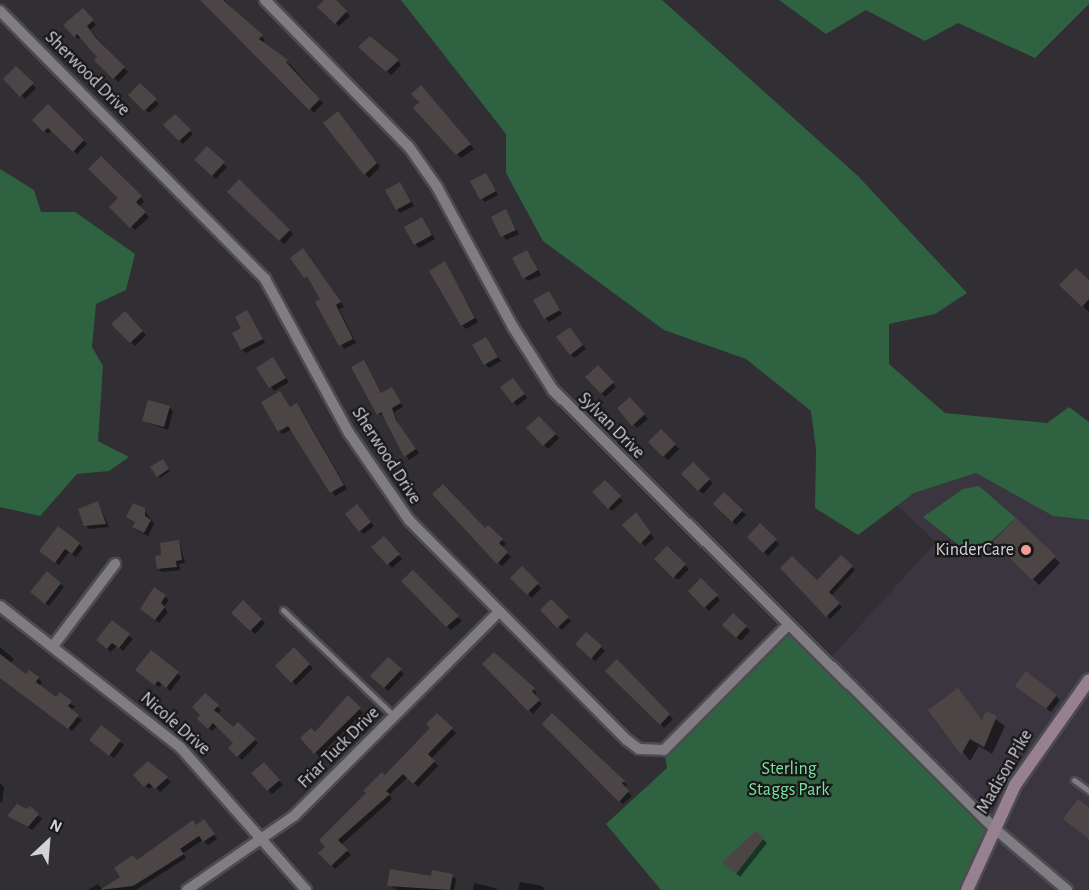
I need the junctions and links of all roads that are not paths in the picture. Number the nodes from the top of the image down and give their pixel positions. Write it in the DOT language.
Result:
graph roads {
  1 [pos="265,0"];
  2 [pos="0,11"];
  3 [pos="115,564"];
  4 [pos="0,606"];
  5 [pos="283,610"];
  6 [pos="499,612"];
  7 [pos="788,625"];
  8 [pos="53,646"];
  9 [pos="1089,680"];
  10 [pos="394,716"];
  11 [pos="1074,780"];
  12 [pos="1089,791"];
  13 [pos="994,828"];
  14 [pos="261,842"];
  15 [pos="187,890"];
  16 [pos="306,890"];
  17 [pos="967,890"];
  18 [pos="1067,890"];
  1 -- 7 [label="street, Sylvan Drive"];
  2 -- 6 [label="street, Sherwood Drive"];
  3 -- 8 [label="street"];
  4 -- 8 [label="street, Nicole Drive"];
  5 -- 10 [label="lane"];
  6 -- 7 [label="street, Sherwood Drive"];
  6 -- 10 [label="street, Friar Tuck Drive"];
  7 -- 13 [label="street, Sylvan Drive"];
  8 -- 14 [label="street, Nicole Drive"];
  9 -- 13 [label="main road, Madison Pike"];
  10 -- 14 [label="street, Friar Tuck Drive"];
  11 -- 12 [label="lane"];
  13 -- 17 [label="main road, Madison Pike"];
  13 -- 18 [label="street, Sylvan Drive"];
  14 -- 15 [label="street, Friar Tuck Drive"];
  14 -- 16 [label="street, Nicole Drive"];
}
